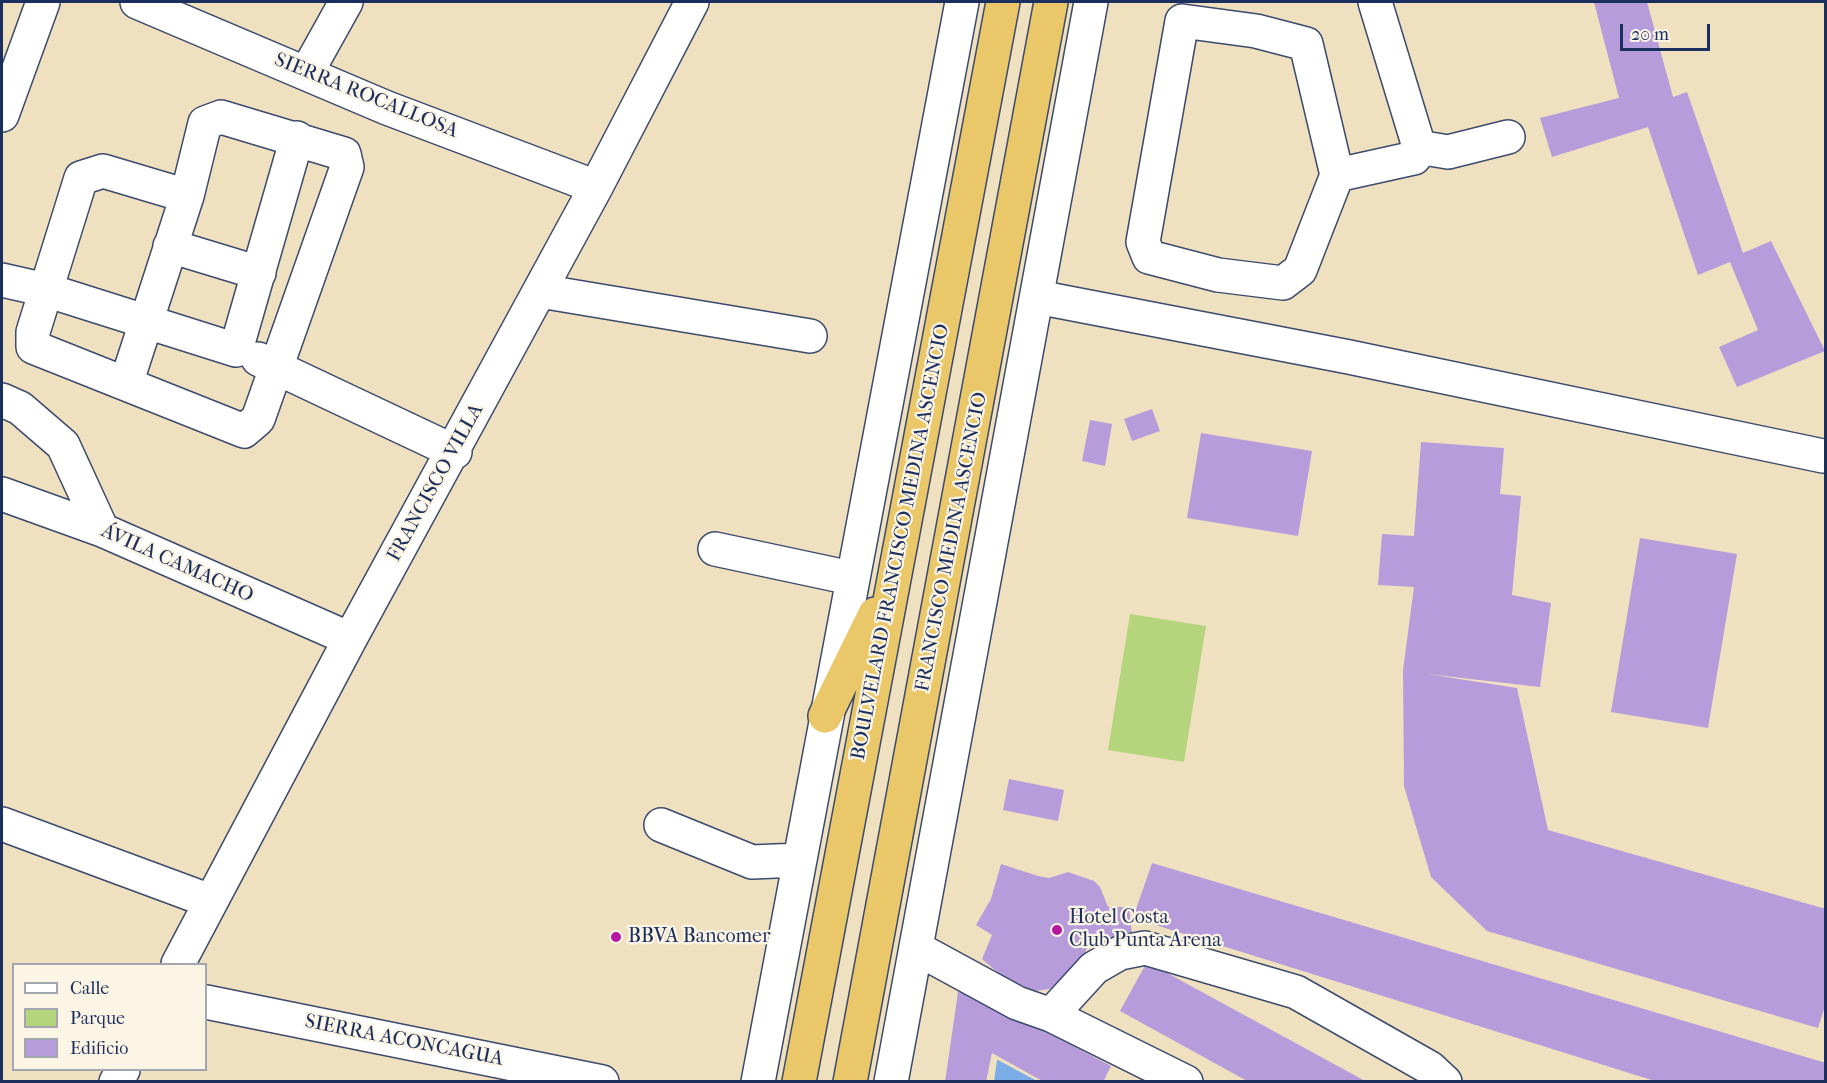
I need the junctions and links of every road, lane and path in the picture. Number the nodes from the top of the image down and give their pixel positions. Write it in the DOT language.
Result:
graph roads {
  1 [pos="43,2"];
  2 [pos="137,2"];
  3 [pos="346,2"];
  4 [pos="692,2"];
  5 [pos="962,2"];
  6 [pos="1003,2"];
  7 [pos="1051,2"];
  8 [pos="1091,2"];
  9 [pos="1375,2"];
  10 [pos="307,72"];
  11 [pos="2,115"];
  12 [pos="1508,136"];
  13 [pos="297,138"];
  14 [pos="1418,147"];
  15 [pos="1337,175"];
  16 [pos="596,187"];
  17 [pos="187,195"];
  18 [pos="170,246"];
  19 [pos="259,273"];
  20 [pos="2,280"];
  21 [pos="46,291"];
  22 [pos="540,291"];
  23 [pos="1037,297"];
  24 [pos="147,322"];
  25 [pos="810,336"];
  26 [pos="236,350"];
  27 [pos="278,368"];
  28 [pos="126,384"];
  29 [pos="2,400"];
  30 [pos="454,452"];
  31 [pos="1823,456"];
  32 [pos="2,494"];
  33 [pos="102,530"];
  34 [pos="715,549"];
  35 [pos="894,575"];
  36 [pos="852,578"];
  37 [pos="350,639"];
  38 [pos="825,716"];
  39 [pos="2,824"];
  40 [pos="661,825"];
  41 [pos="799,860"];
  42 [pos="210,901"];
  43 [pos="916,948"];
  44 [pos="179,963"];
  45 [pos="207,1002"];
  46 [pos="1051,1015"];
  47 [pos="501,1072"];
  48 [pos="602,1082"];
  49 [pos="758,1082"];
  50 [pos="798,1082"];
  51 [pos="850,1082"];
  52 [pos="891,1082"];
  53 [pos="1186,1082"];
  54 [pos="1444,1082"];
  1 -- 11 [label="street"];
  2 -- 10 [label="street, SIERRA ROCALLOSA"];
  3 -- 10 [label="street"];
  4 -- 16 [label="street, FRANCISCO VILLA"];
  5 -- 36 [label="street"];
  6 -- 35 [label="highway, BOULVELARD FRANCISCO MEDINA ASCENCIO"];
  7 -- 51 [label="highway, FRANCISCO MEDINA ASCENCIO"];
  8 -- 23 [label="street"];
  9 -- 14 [label="street"];
  10 -- 16 [label="street, SIERRA ROCALLOSA"];
  12 -- 14 [label="street"];
  13 -- 17 [label="street"];
  13 -- 19 [label="street"];
  13 -- 27 [label="street"];
  14 -- 15 [label="street"];
  15 -- 15 [label="street"];
  16 -- 22 [label="street, FRANCISCO VILLA"];
  17 -- 18 [label="street"];
  17 -- 21 [label="street"];
  18 -- 19 [label="street"];
  18 -- 24 [label="street"];
  19 -- 26 [label="street"];
  20 -- 21 [label="street"];
  21 -- 24 [label="street"];
  21 -- 28 [label="street"];
  22 -- 25 [label="street"];
  22 -- 30 [label="street, FRANCISCO VILLA"];
  23 -- 31 [label="street"];
  23 -- 43 [label="street"];
  24 -- 26 [label="street"];
  24 -- 28 [label="street"];
  26 -- 27 [label="street"];
  27 -- 28 [label="street"];
  27 -- 30 [label="street"];
  29 -- 33 [label="street"];
  30 -- 37 [label="street, FRANCISCO VILLA"];
  32 -- 33 [label="street, ÁVILA CAMACHO"];
  33 -- 37 [label="street, ÁVILA CAMACHO"];
  34 -- 36 [label="street"];
  35 -- 38 [label="highway"];
  35 -- 50 [label="highway, BOULVELARD FRANCISCO MEDINA ASCENCIO"];
  36 -- 38 [label="street"];
  37 -- 42 [label="street, FRANCISCO VILLA"];
  38 -- 41 [label="street"];
  39 -- 42 [label="street"];
  40 -- 41 [label="street"];
  41 -- 49 [label="street"];
  42 -- 44 [label="street, FRANCISCO VILLA"];
  43 -- 46 [label="street"];
  43 -- 52 [label="street"];
  45 -- 47 [label="street, SIERRA ACONCAGUA"];
  46 -- 53 [label="street"];
  46 -- 54 [label="street"];
  47 -- 48 [label="street, SIERRA ACONCAGUA"];
}
